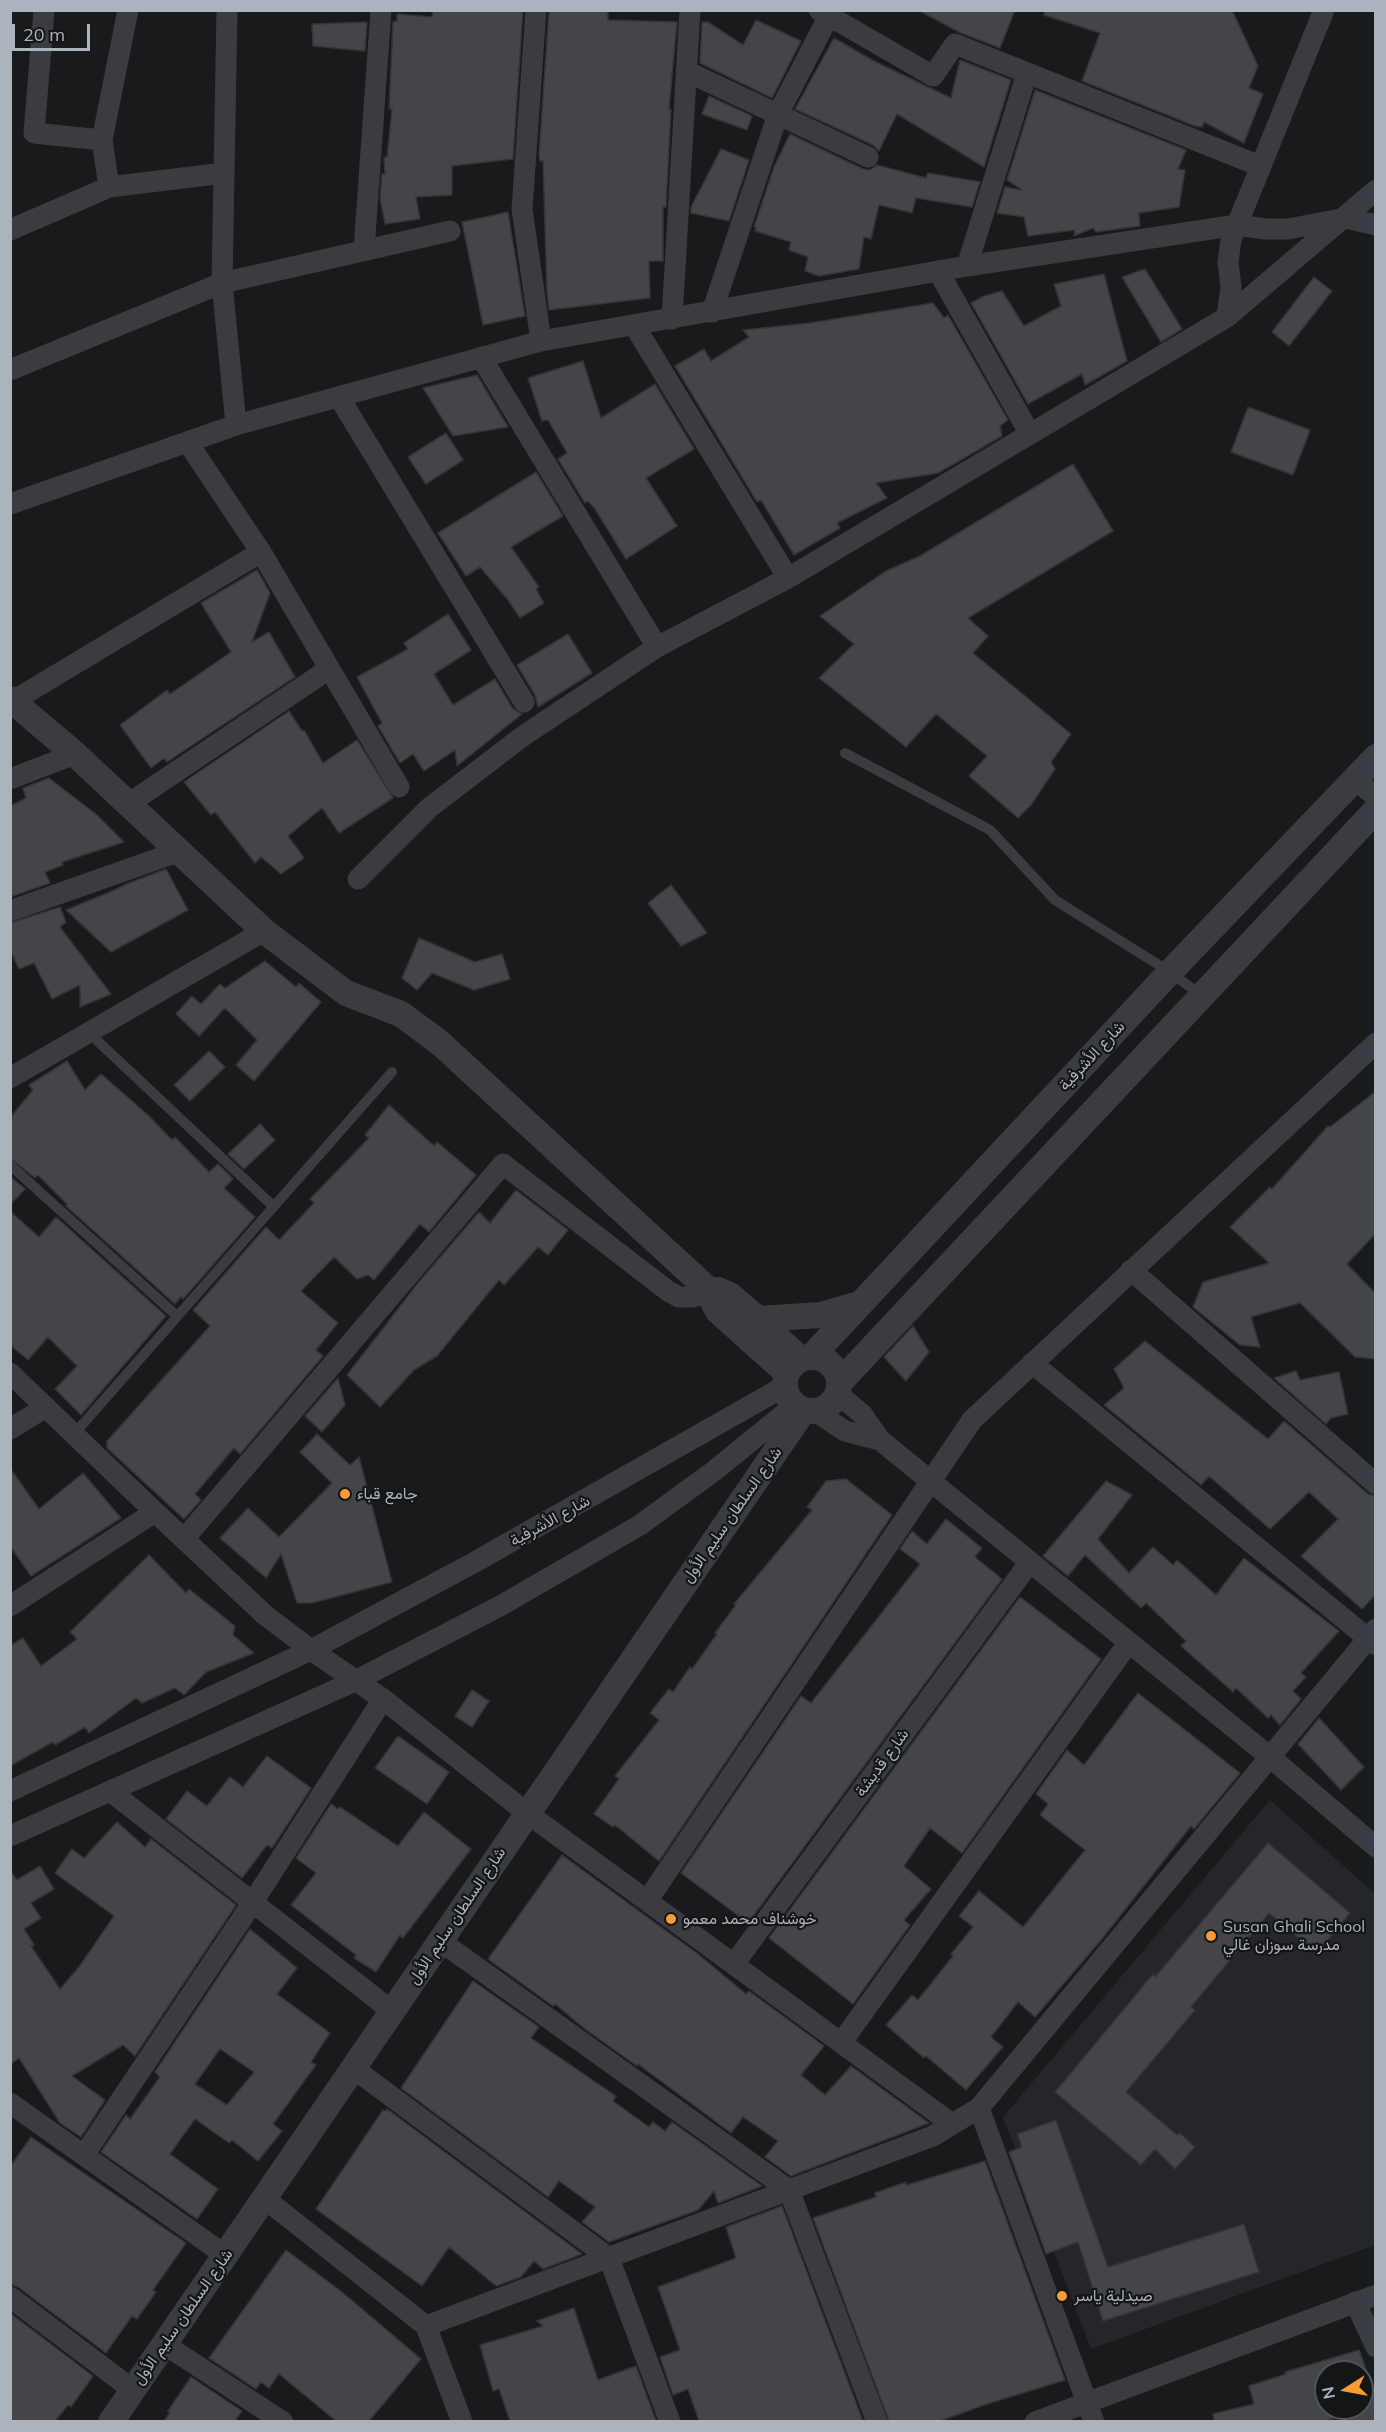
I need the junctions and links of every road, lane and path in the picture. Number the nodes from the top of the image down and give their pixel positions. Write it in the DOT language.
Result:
graph roads {
  1 [pos="44,10"];
  2 [pos="128,10"];
  3 [pos="227,10"];
  4 [pos="381,10"];
  5 [pos="536,10"];
  6 [pos="690,10"];
  7 [pos="1323,10"];
  8 [pos="827,12"];
  9 [pos="686,70"];
  10 [pos="1027,73"];
  11 [pos="778,114"];
  12 [pos="102,140"];
  13 [pos="868,157"];
  14 [pos="1260,166"];
  15 [pos="224,173"];
  16 [pos="109,187"];
  17 [pos="1376,190"];
  18 [pos="1346,218"];
  19 [pos="1236,225"];
  20 [pos="1376,225"];
  21 [pos="10,230"];
  22 [pos="450,231"];
  23 [pos="364,250"];
  24 [pos="967,266"];
  25 [pos="938,271"];
  26 [pos="222,283"];
  27 [pos="712,312"];
  28 [pos="1227,317"];
  29 [pos="672,319"];
  30 [pos="634,325"];
  31 [pos="541,341"];
  32 [pos="481,357"];
  33 [pos="10,370"];
  34 [pos="339,397"];
  35 [pos="236,425"];
  36 [pos="1030,434"];
  37 [pos="188,443"];
  38 [pos="10,504"];
  39 [pos="261,552"];
  40 [pos="788,578"];
  41 [pos="657,647"];
  42 [pos="329,669"];
  43 [pos="12,700"];
  44 [pos="524,702"];
  45 [pos="845,753"];
  46 [pos="75,754"];
  47 [pos="1376,757"];
  48 [pos="10,779"];
  49 [pos="1356,780"];
  50 [pos="399,788"];
  51 [pos="1376,797"];
  52 [pos="128,804"];
  53 [pos="1376,810"];
  54 [pos="180,851"];
  55 [pos="358,879"];
  56 [pos="10,911"];
  57 [pos="264,931"];
  58 [pos="1170,972"];
  59 [pos="1202,996"];
  60 [pos="88,1032"];
  61 [pos="1376,1043"];
  62 [pos="392,1072"];
  63 [pos="10,1078"];
  64 [pos="10,1165"];
  65 [pos="273,1206"];
  66 [pos="1131,1270"];
  67 [pos="711,1292"];
  68 [pos="860,1304"];
  69 [pos="177,1316"];
  70 [pos="758,1319"];
  71 [pos="1032,1363"];
  72 [pos="10,1373"];
  73 [pos="800,1386"];
  74 [pos="839,1388"];
  75 [pos="46,1407"];
  76 [pos="10,1429"];
  77 [pos="74,1434"];
  78 [pos="880,1440"];
  79 [pos="932,1482"];
  80 [pos="1376,1484"];
  81 [pos="155,1512"];
  82 [pos="184,1539"];
  83 [pos="1029,1562"];
  84 [pos="10,1606"];
  85 [pos="1373,1637"];
  86 [pos="1128,1642"];
  87 [pos="311,1650"];
  88 [pos="355,1680"];
  89 [pos="383,1699"];
  90 [pos="1270,1757"];
  91 [pos="10,1791"];
  92 [pos="110,1791"];
  93 [pos="527,1813"];
  94 [pos="10,1836"];
  95 [pos="1376,1847"];
  96 [pos="647,1901"];
  97 [pos="253,1902"];
  98 [pos="440,1941"];
  99 [pos="734,1964"];
  100 [pos="392,2011"];
  101 [pos="841,2043"];
  102 [pos="353,2068"];
  103 [pos="10,2103"];
  104 [pos="979,2108"];
  105 [pos="952,2124"];
  106 [pos="84,2155"];
  107 [pos="789,2190"];
  108 [pos="264,2198"];
  109 [pos="225,2255"];
  110 [pos="609,2258"];
  111 [pos="1376,2295"];
  112 [pos="10,2297"];
  113 [pos="1356,2302"];
  114 [pos="426,2326"];
  115 [pos="164,2344"];
  116 [pos="1376,2347"];
  117 [pos="133,2390"];
  118 [pos="1090,2412"];
  119 [pos="111,2421"];
  120 [pos="283,2421"];
  121 [pos="462,2421"];
  122 [pos="670,2421"];
  123 [pos="877,2421"];
  124 [pos="1035,2421"];
  1 -- 12 [label="street"];
  2 -- 12 [label="street"];
  3 -- 15 [label="street"];
  4 -- 23 [label="street"];
  5 -- 31 [label="street"];
  6 -- 9 [label="street"];
  7 -- 14 [label="street"];
  8 -- 10 [label="street"];
  8 -- 11 [label="street"];
  9 -- 11 [label="street"];
  9 -- 29 [label="street"];
  10 -- 14 [label="street"];
  10 -- 24 [label="street"];
  11 -- 13 [label="street"];
  11 -- 27 [label="street"];
  12 -- 16 [label="street"];
  14 -- 19 [label="street"];
  15 -- 16 [label="street"];
  15 -- 26 [label="street"];
  16 -- 21 [label="street"];
  17 -- 18 [label="street"];
  18 -- 19 [label="street"];
  18 -- 20 [label="street"];
  18 -- 28 [label="street"];
  19 -- 24 [label="street"];
  19 -- 28 [label="street"];
  22 -- 23 [label="street"];
  23 -- 26 [label="street"];
  24 -- 25 [label="street"];
  25 -- 27 [label="street"];
  25 -- 36 [label="street"];
  26 -- 33 [label="street"];
  26 -- 35 [label="street"];
  27 -- 29 [label="street"];
  28 -- 36 [label="street"];
  29 -- 30 [label="street"];
  30 -- 31 [label="street"];
  30 -- 40 [label="street"];
  31 -- 32 [label="street"];
  32 -- 34 [label="street"];
  32 -- 41 [label="street"];
  34 -- 35 [label="street"];
  34 -- 44 [label="street"];
  35 -- 37 [label="street"];
  36 -- 40 [label="street"];
  37 -- 38 [label="street"];
  37 -- 39 [label="street"];
  39 -- 42 [label="street"];
  39 -- 43 [label="street"];
  40 -- 41 [label="street"];
  41 -- 55 [label="street"];
  42 -- 50 [label="street"];
  42 -- 52 [label="street"];
  43 -- 46 [label="street"];
  45 -- 58 [label="lane"];
  46 -- 48 [label="street"];
  46 -- 52 [label="street"];
  47 -- 49 [label="street, شارع الأشرفية"];
  49 -- 51 [label="street"];
  49 -- 58 [label="street, شارع الأشرفية"];
  52 -- 54 [label="street"];
  53 -- 59 [label="street"];
  54 -- 56 [label="street"];
  54 -- 57 [label="street"];
  57 -- 60 [label="street"];
  57 -- 67 [label="street"];
  58 -- 59 [label="lane"];
  58 -- 68 [label="street, شارع الأشرفية"];
  59 -- 74 [label="street"];
  60 -- 63 [label="street"];
  60 -- 65 [label="lane"];
  61 -- 66 [label="street"];
  62 -- 65 [label="lane"];
  64 -- 69 [label="lane"];
  65 -- 69 [label="lane"];
  66 -- 71 [label="street"];
  66 -- 80 [label="street"];
  67 -- 70 [label="street"];
  67 -- 73 [label="street"];
  67 -- 82 [label="street"];
  68 -- 70 [label="street"];
  68 -- 73 [label="street, شارع الأشرفية"];
  69 -- 77 [label="lane"];
  70 -- 73 [label="street"];
  71 -- 79 [label="street"];
  71 -- 85 [label="street"];
  72 -- 75 [label="street"];
  73 -- 74 [label="street"];
  73 -- 74 [label="street"];
  73 -- 78 [label="street"];
  73 -- 87 [label="street, شارع الأشرفية"];
  73 -- 88 [label="street, شارع الأشرفية"];
  73 -- 93 [label="street, شارع السلطان سليم الأول"];
  74 -- 78 [label="street"];
  75 -- 76 [label="street"];
  75 -- 77 [label="street"];
  77 -- 81 [label="street"];
  78 -- 79 [label="street"];
  79 -- 83 [label="street"];
  79 -- 96 [label="street"];
  81 -- 82 [label="street"];
  81 -- 84 [label="street"];
  82 -- 87 [label="street"];
  83 -- 86 [label="street"];
  83 -- 99 [label="street, شارع قديشة"];
  85 -- 90 [label="street"];
  86 -- 90 [label="street"];
  86 -- 101 [label="street"];
  87 -- 88 [label="street"];
  87 -- 91 [label="street, شارع الأشرفية"];
  88 -- 89 [label="street"];
  88 -- 92 [label="street, شارع الأشرفية"];
  89 -- 93 [label="street"];
  89 -- 97 [label="street"];
  90 -- 95 [label="street"];
  90 -- 104 [label="street"];
  92 -- 94 [label="street, شارع الأشرفية"];
  92 -- 97 [label="street"];
  93 -- 96 [label="street"];
  93 -- 98 [label="street, شارع السلطان سليم الأول"];
  96 -- 99 [label="street"];
  97 -- 100 [label="street"];
  97 -- 106 [label="street"];
  98 -- 100 [label="street, شارع السلطان سليم الأول"];
  98 -- 107 [label="street"];
  99 -- 101 [label="street"];
  100 -- 102 [label="street, شارع السلطان سليم الأول"];
  101 -- 105 [label="street"];
  102 -- 108 [label="street, شارع السلطان سليم الأول"];
  102 -- 110 [label="street"];
  103 -- 106 [label="street"];
  104 -- 105 [label="street"];
  104 -- 118 [label="street"];
  105 -- 107 [label="street"];
  106 -- 109 [label="street"];
  107 -- 110 [label="street"];
  107 -- 123 [label="street"];
  108 -- 109 [label="street, شارع السلطان سليم الأول"];
  108 -- 114 [label="street"];
  109 -- 115 [label="street, شارع السلطان سليم الأول"];
  110 -- 114 [label="street"];
  110 -- 122 [label="street"];
  111 -- 113 [label="street"];
  112 -- 117 [label="street"];
  113 -- 116 [label="street"];
  113 -- 118 [label="street"];
  114 -- 121 [label="street"];
  115 -- 117 [label="street, شارع السلطان سليم الأول"];
  115 -- 120 [label="street"];
  117 -- 119 [label="street, شارع السلطان سليم الأول"];
  118 -- 124 [label="street"];
}
